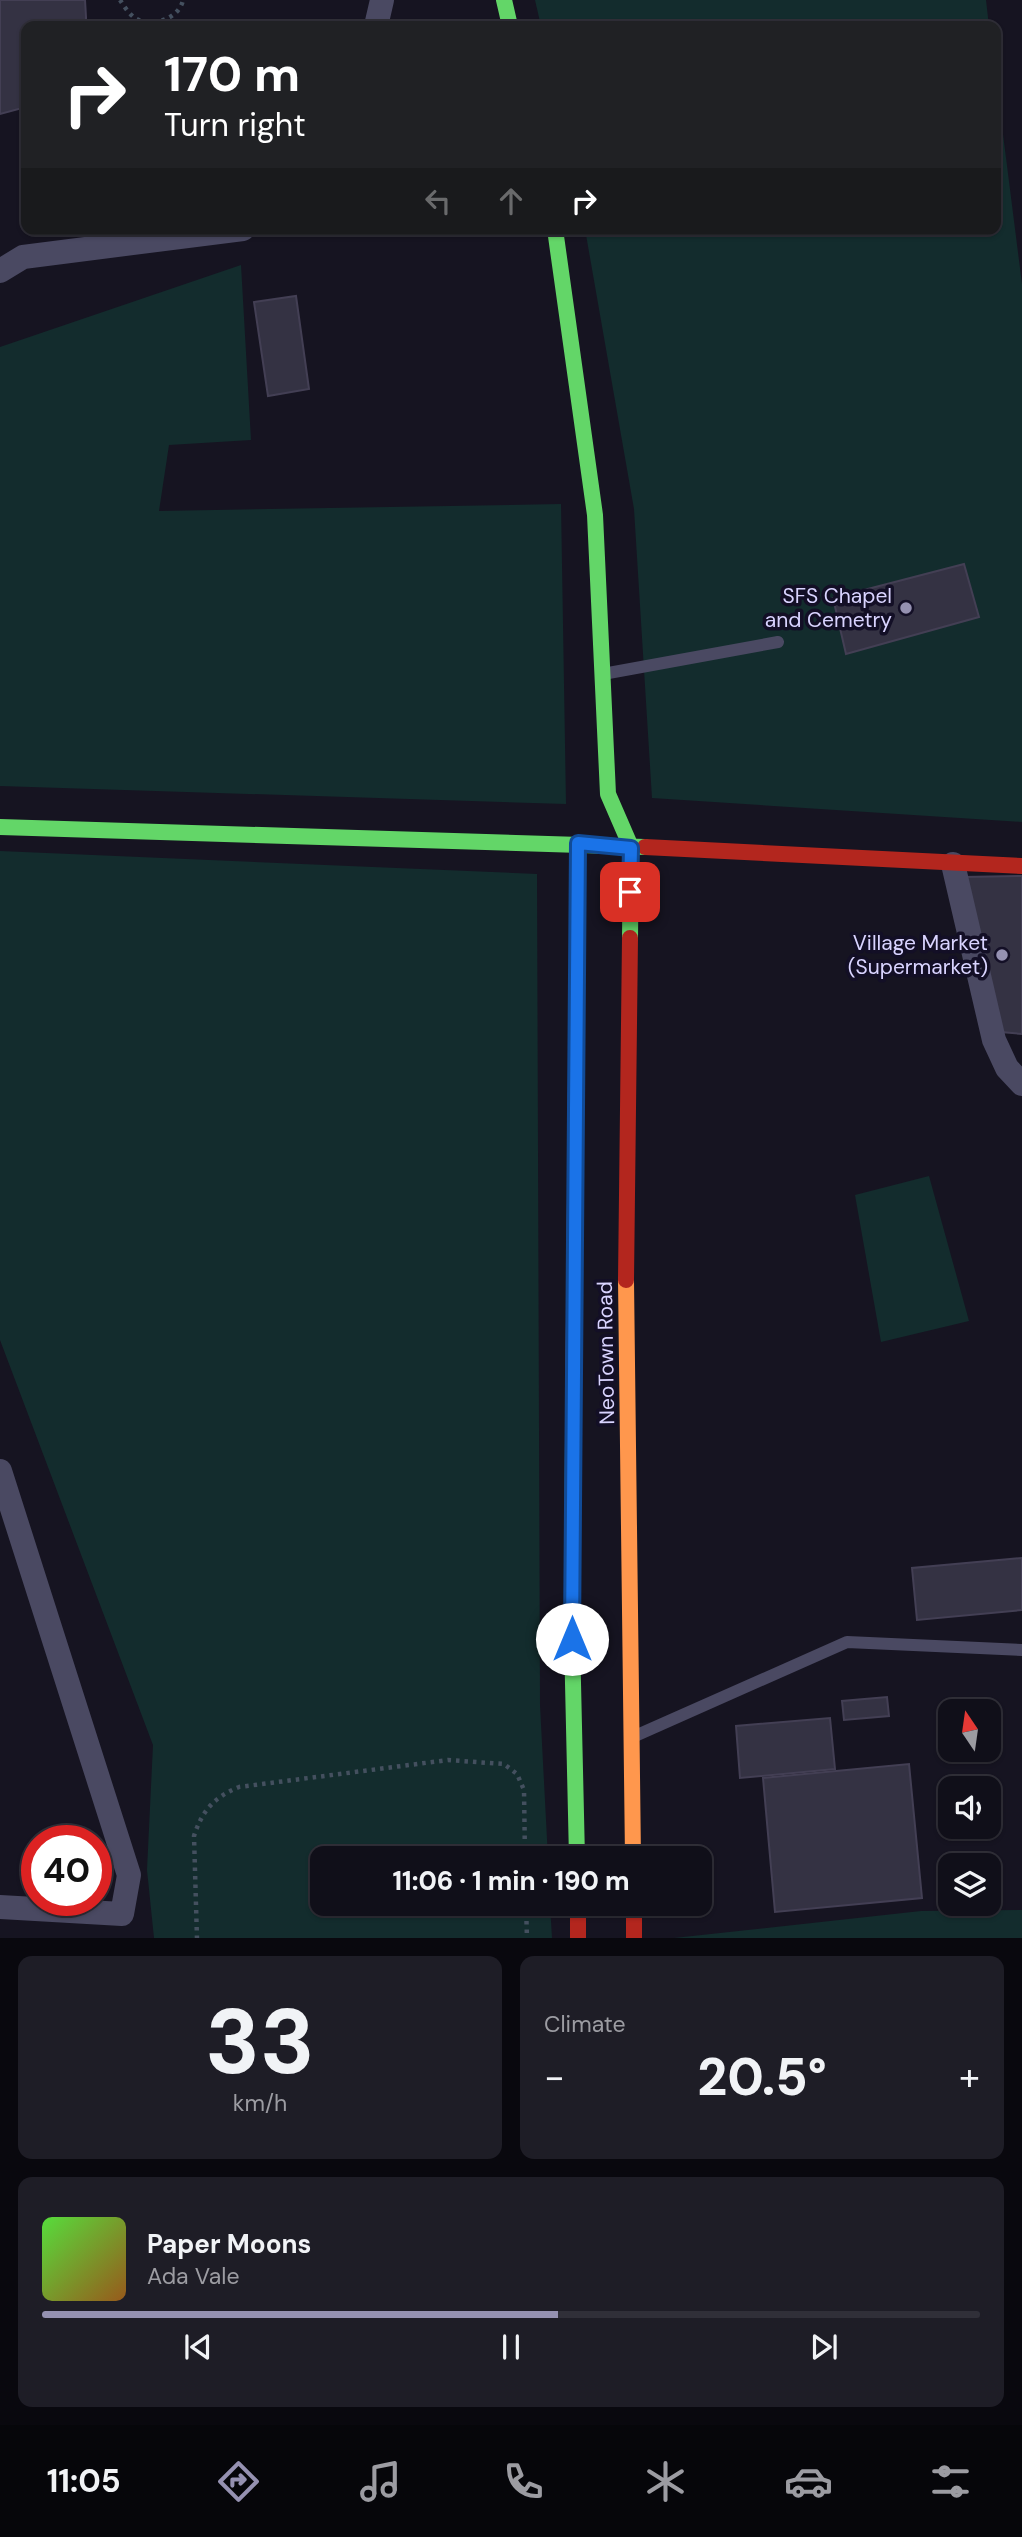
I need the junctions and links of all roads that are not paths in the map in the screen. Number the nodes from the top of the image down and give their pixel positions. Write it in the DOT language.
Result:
graph roads {
  1 [pos="382,0"];
  2 [pos="504,0"];
  3 [pos="377,21"];
  4 [pos="509,21"];
  5 [pos="196,235"];
  6 [pos="556,235"];
  7 [pos="0,271"];
  8 [pos="779,642"];
  9 [pos="603,674"];
  10 [pos="608,794"];
  11 [pos="596,814"];
  12 [pos="0,827"];
  13 [pos="581,838"];
  14 [pos="631,848"];
  15 [pos="953,864"];
  16 [pos="1022,866"];
  17 [pos="1022,1084"];
  18 [pos="0,1471"];
  19 [pos="7,1520"];
  20 [pos="1022,1650"];
  21 [pos="632,1738"];
  22 [pos="576,1846"];
  23 [pos="633,1846"];
  24 [pos="0,1907"];
  25 [pos="578,1916"];
  26 [pos="634,1916"];
  27 [pos="578,1938"];
  28 [pos="634,1938"];
  1 -- 3 [label="street"];
  2 -- 4 [label="street"];
  5 -- 7 [label="street"];
  6 -- 9 [label="street"];
  8 -- 9 [label="lane"];
  9 -- 10 [label="street"];
  10 -- 11 [label="street"];
  10 -- 14 [label="street"];
  12 -- 13 [label="street"];
  13 -- 14 [label="street"];
  13 -- 22 [label="street, NeoTown Road"];
  14 -- 15 [label="street"];
  14 -- 21 [label="street, NeoTown Road"];
  15 -- 16 [label="street"];
  15 -- 17 [label="street"];
  18 -- 19 [label="street"];
  19 -- 24 [label="street"];
  20 -- 21 [label="lane"];
  21 -- 23 [label="street, NeoTown Road"];
  25 -- 27 [label="street"];
  26 -- 28 [label="street"];
}
